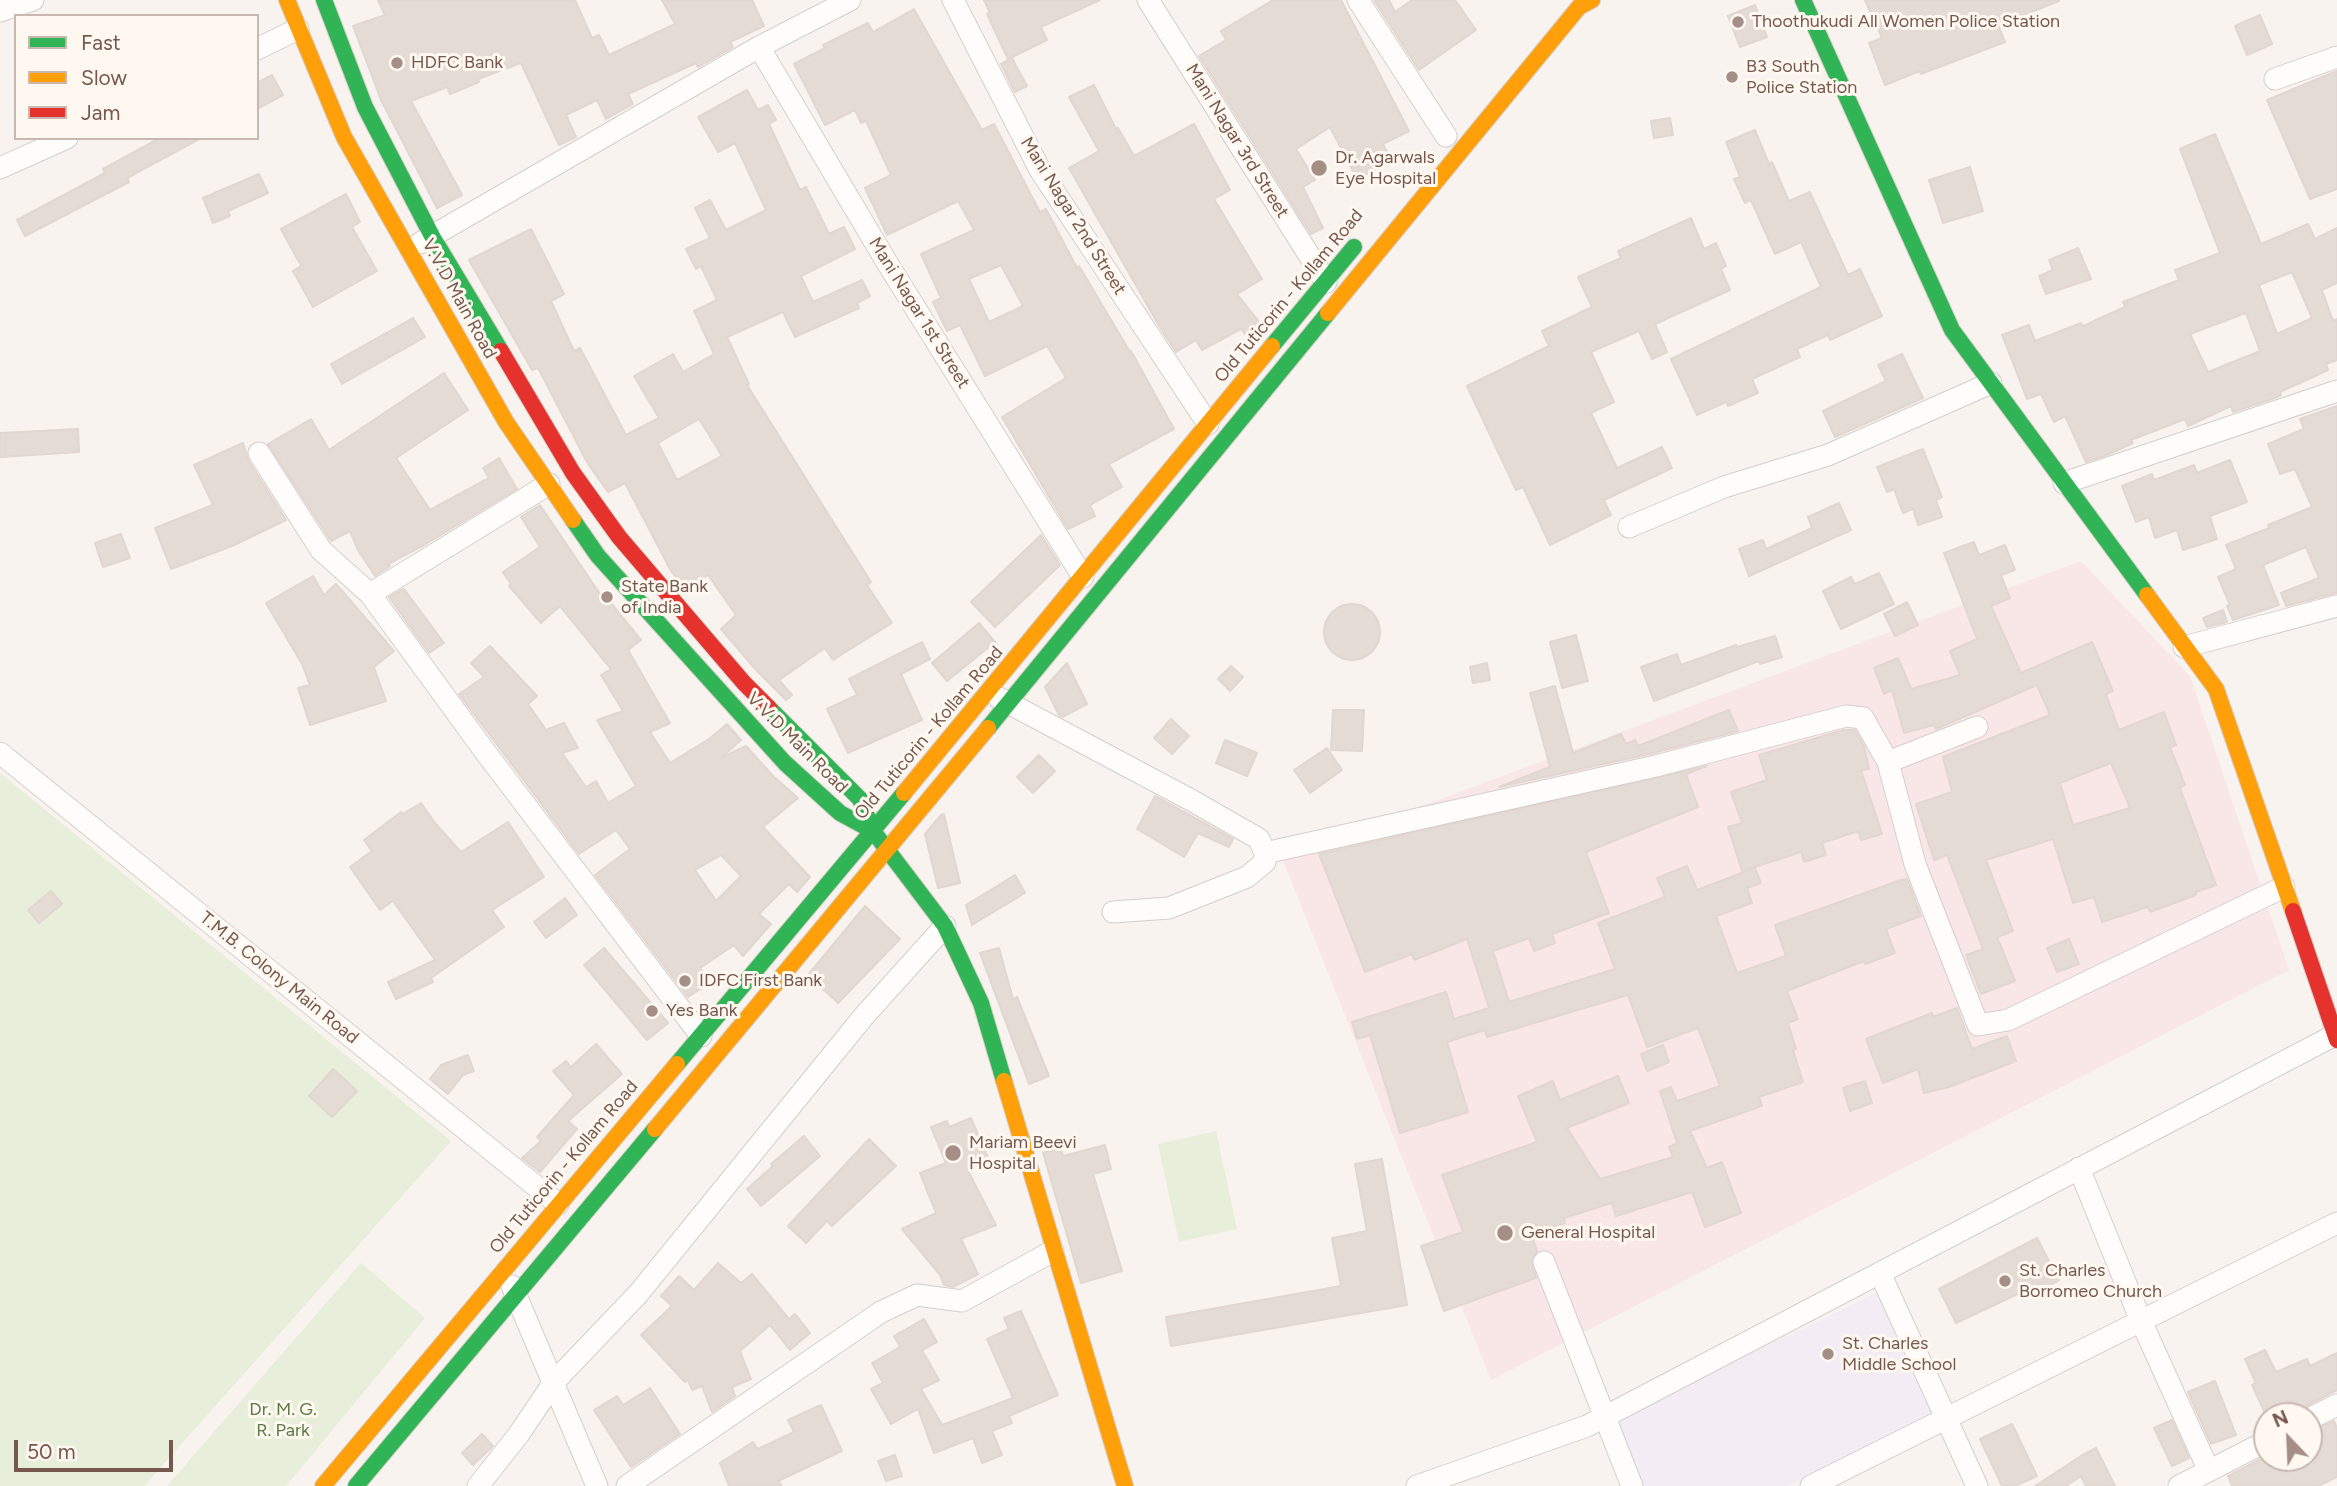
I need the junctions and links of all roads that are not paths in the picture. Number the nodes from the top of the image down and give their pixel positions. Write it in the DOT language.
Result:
graph roads {
  1 [pos="33,0"];
  2 [pos="287,0"];
  3 [pos="324,0"];
  4 [pos="850,0"];
  5 [pos="953,0"];
  6 [pos="1147,0"];
  7 [pos="1358,0"];
  8 [pos="1803,0"];
  9 [pos="1585,4"];
  10 [pos="0,11"];
  11 [pos="298,29"];
  12 [pos="759,47"];
  13 [pos="259,48"];
  14 [pos="2337,57"];
  15 [pos="2276,79"];
  16 [pos="1446,136"];
  17 [pos="63,140"];
  18 [pos="0,168"];
  19 [pos="1369,230"];
  20 [pos="432,236"];
  21 [pos="409,249"];
  22 [pos="1326,282"];
  23 [pos="1991,383"];
  24 [pos="2337,391"];
  25 [pos="1208,424"];
  26 [pos="259,453"];
  27 [pos="573,473"];
  28 [pos="2064,483"];
  29 [pos="549,484"];
  30 [pos="1629,527"];
  31 [pos="1083,577"];
  32 [pos="370,594"];
  33 [pos="2337,606"];
  34 [pos="2184,647"];
  35 [pos="987,692"];
  36 [pos="1009,703"];
  37 [pos="1977,727"];
  38 [pos="0,752"];
  39 [pos="1888,762"];
  40 [pos="873,831"];
  41 [pos="888,850"];
  42 [pos="1265,853"];
  43 [pos="2284,887"];
  44 [pos="1113,912"];
  45 [pos="944,926"];
  46 [pos="701,1036"];
  47 [pos="2336,1036"];
  48 [pos="2079,1168"];
  49 [pos="558,1204"];
  50 [pos="2337,1223"];
  51 [pos="1053,1251"];
  52 [pos="1544,1262"];
  53 [pos="504,1268"];
  54 [pos="1880,1273"];
  55 [pos="517,1296"];
  56 [pos="2141,1321"];
  57 [pos="554,1382"];
  58 [pos="1605,1417"];
  59 [pos="1946,1419"];
  60 [pos="2253,1448"];
  61 [pos="2209,1471"];
  62 [pos="323,1486"];
  63 [pos="356,1486"];
  64 [pos="478,1486"];
  65 [pos="597,1486"];
  66 [pos="627,1486"];
  67 [pos="1125,1486"];
  68 [pos="1417,1486"];
  69 [pos="1632,1486"];
  70 [pos="1811,1486"];
  71 [pos="1978,1486"];
  72 [pos="2179,1486"];
  1 -- 10 [label="street"];
  2 -- 11 [label="main road, V.V.D Main Road"];
  3 -- 20 [label="main road, V.V.D Main Road"];
  4 -- 12 [label="street"];
  5 -- 25 [label="street, Mani Nagar 2nd Street"];
  6 -- 22 [label="street, Mani Nagar 3rd Street"];
  7 -- 16 [label="street"];
  8 -- 23 [label="main road"];
  9 -- 36 [label="main road"];
  11 -- 13 [label="street"];
  11 -- 21 [label="main road, V.V.D Main Road"];
  12 -- 20 [label="street"];
  12 -- 31 [label="street, Mani Nagar 1st Street"];
  14 -- 15 [label="street"];
  17 -- 18 [label="street"];
  19 -- 22 [label="main road, Old Tuticorin - Kollam Road"];
  20 -- 21 [label="street"];
  20 -- 27 [label="main road, V.V.D Main Road"];
  21 -- 29 [label="main road, V.V.D Main Road"];
  22 -- 25 [label="main road, Old Tuticorin - Kollam Road"];
  23 -- 28 [label="main road"];
  23 -- 30 [label="street"];
  24 -- 28 [label="street"];
  25 -- 31 [label="main road, Old Tuticorin - Kollam Road"];
  26 -- 32 [label="street"];
  27 -- 29 [label="main road"];
  27 -- 40 [label="main road, V.V.D Main Road"];
  28 -- 34 [label="main road"];
  29 -- 32 [label="street"];
  29 -- 40 [label="main road, V.V.D Main Road"];
  31 -- 35 [label="main road, Old Tuticorin - Kollam Road"];
  32 -- 46 [label="street"];
  33 -- 34 [label="street"];
  34 -- 43 [label="main road"];
  35 -- 36 [label="street"];
  35 -- 40 [label="main road, Old Tuticorin - Kollam Road"];
  36 -- 41 [label="main road"];
  36 -- 42 [label="street"];
  37 -- 39 [label="street"];
  38 -- 49 [label="street, T.M.B. Colony Main Road"];
  39 -- 42 [label="street"];
  39 -- 43 [label="street"];
  40 -- 41 [label="main road"];
  40 -- 46 [label="main road, Old Tuticorin - Kollam Road"];
  41 -- 45 [label="main road"];
  41 -- 55 [label="main road"];
  42 -- 44 [label="street"];
  43 -- 47 [label="main road"];
  45 -- 51 [label="main road"];
  45 -- 57 [label="street"];
  46 -- 49 [label="main road, Old Tuticorin - Kollam Road"];
  47 -- 48 [label="street"];
  48 -- 54 [label="street"];
  48 -- 56 [label="street"];
  49 -- 53 [label="main road, Old Tuticorin - Kollam Road"];
  50 -- 56 [label="street"];
  51 -- 66 [label="street"];
  51 -- 67 [label="main road"];
  52 -- 58 [label="street"];
  53 -- 55 [label="street"];
  53 -- 62 [label="main road, Old Tuticorin - Kollam Road"];
  54 -- 58 [label="street"];
  54 -- 59 [label="street"];
  55 -- 57 [label="street"];
  55 -- 63 [label="main road"];
  56 -- 59 [label="street"];
  56 -- 61 [label="street"];
  57 -- 64 [label="street"];
  57 -- 65 [label="street"];
  58 -- 68 [label="street"];
  58 -- 69 [label="street"];
  59 -- 70 [label="street"];
  59 -- 71 [label="street"];
  60 -- 61 [label="street"];
  61 -- 72 [label="street"];
}
